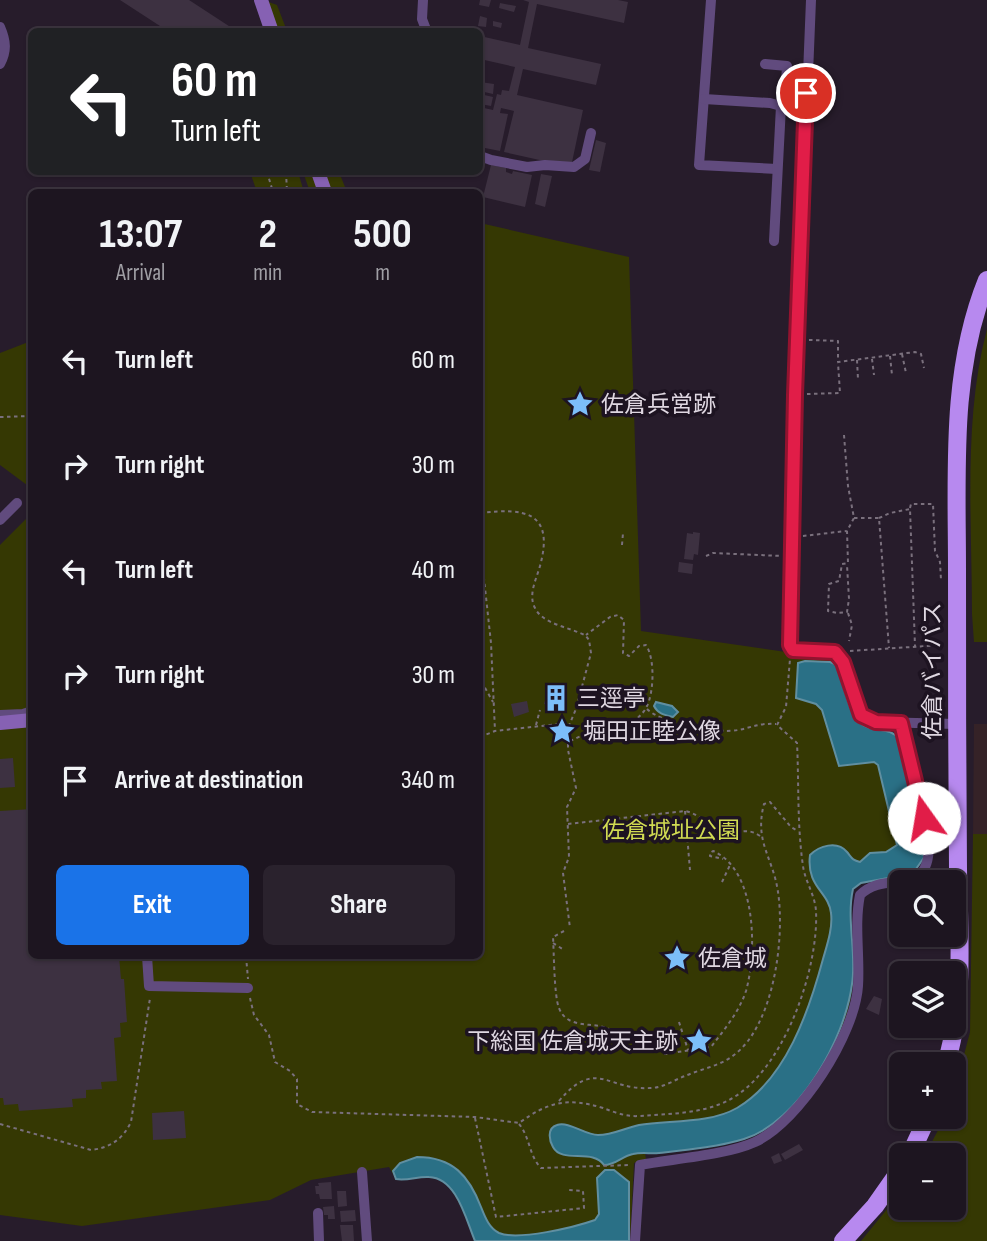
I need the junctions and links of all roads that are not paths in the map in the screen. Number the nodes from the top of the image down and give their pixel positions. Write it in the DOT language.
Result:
graph roads {
  1 [pos="261,0"];
  2 [pos="423,0"];
  3 [pos="711,0"];
  4 [pos="811,0"];
  5 [pos="0,27"];
  6 [pos="271,28"];
  7 [pos="425,28"];
  8 [pos="0,64"];
  9 [pos="765,64"];
  10 [pos="704,99"];
  11 [pos="781,106"];
  12 [pos="591,133"];
  13 [pos="483,157"];
  14 [pos="777,169"];
  15 [pos="774,242"];
  16 [pos="987,280"];
  17 [pos="17,503"];
  18 [pos="0,520"];
  19 [pos="28,712"];
  20 [pos="0,715"];
  21 [pos="28,720"];
  22 [pos="0,723"];
  23 [pos="901,723"];
  24 [pos="956,724"];
  25 [pos="28,726"];
  26 [pos="0,730"];
  27 [pos="147,959"];
  28 [pos="248,988"];
  29 [pos="950,1052"];
  30 [pos="362,1172"];
  31 [pos="889,1186"];
  32 [pos="318,1213"];
  33 [pos="319,1241"];
  34 [pos="367,1241"];
  35 [pos="635,1241"];
  36 [pos="843,1241"];
  1 -- 6 [label="street"];
  2 -- 7 [label="street"];
  3 -- 10 [label="street"];
  4 -- 23 [label="street"];
  5 -- 8 [label="street"];
  9 -- 11 [label="street"];
  10 -- 11 [label="street"];
  10 -- 14 [label="street"];
  11 -- 14 [label="street"];
  12 -- 13 [label="street"];
  14 -- 15 [label="street"];
  16 -- 24 [label="highway, 佐倉バイパス"];
  17 -- 18 [label="street"];
  19 -- 20 [label="street"];
  21 -- 22 [label="street"];
  23 -- 24 [label="street"];
  23 -- 35 [label="street"];
  24 -- 29 [label="highway, 佐倉バイパス"];
  25 -- 26 [label="street"];
  27 -- 28 [label="street"];
  30 -- 34 [label="street"];
  31 -- 36 [label="highway"];
  32 -- 33 [label="street"];
}
